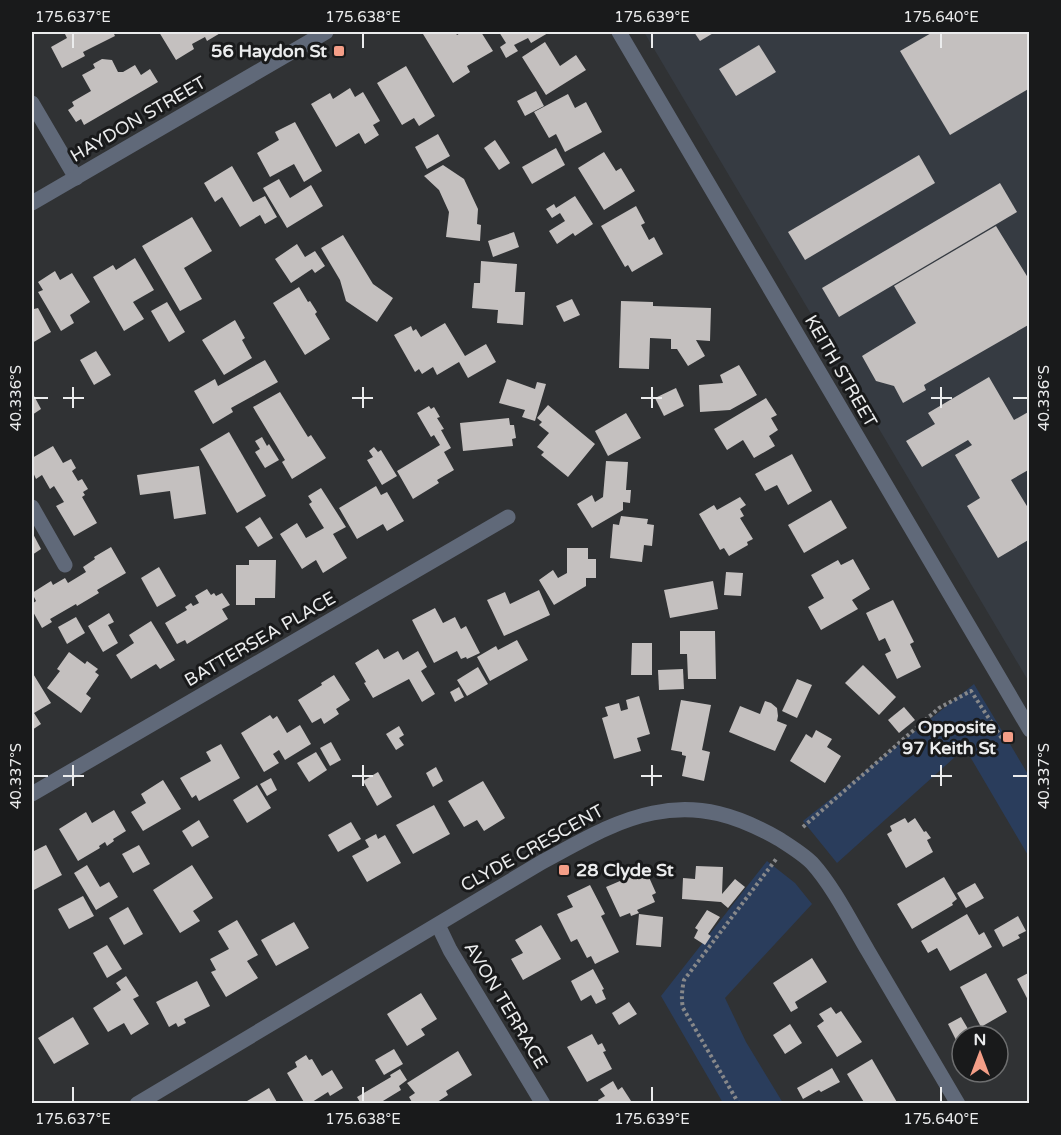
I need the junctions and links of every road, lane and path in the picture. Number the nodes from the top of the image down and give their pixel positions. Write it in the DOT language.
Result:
graph roads {
  1 [pos="326,32"];
  2 [pos="619,32"];
  3 [pos="32,103"];
  4 [pos="75,178"];
  5 [pos="32,203"];
  6 [pos="32,507"];
  7 [pos="508,517"];
  8 [pos="65,566"];
  9 [pos="1029,730"];
  10 [pos="1005,743"];
  11 [pos="32,794"];
  12 [pos="804,827"];
  13 [pos="787,844"];
  14 [pos="438,925"];
  15 [pos="146,1101"];
  16 [pos="543,1104"];
  17 [pos="739,1104"];
  18 [pos="958,1104"];
  1 -- 4 [label="street, HAYDON STREET"];
  2 -- 9 [label="street, KEITH STREET"];
  3 -- 4 [label="street"];
  4 -- 5 [label="street, HAYDON STREET"];
  6 -- 8 [label="street"];
  7 -- 11 [label="street, BATTERSEA PLACE"];
  10 -- 12 [label="path"];
  13 -- 14 [label="street, CLYDE CRESCENT"];
  13 -- 17 [label="path"];
  13 -- 18 [label="street, CLYDE CRESCENT"];
  14 -- 15 [label="street, CLYDE CRESCENT"];
  14 -- 16 [label="street, AVON TERRACE"];
}
